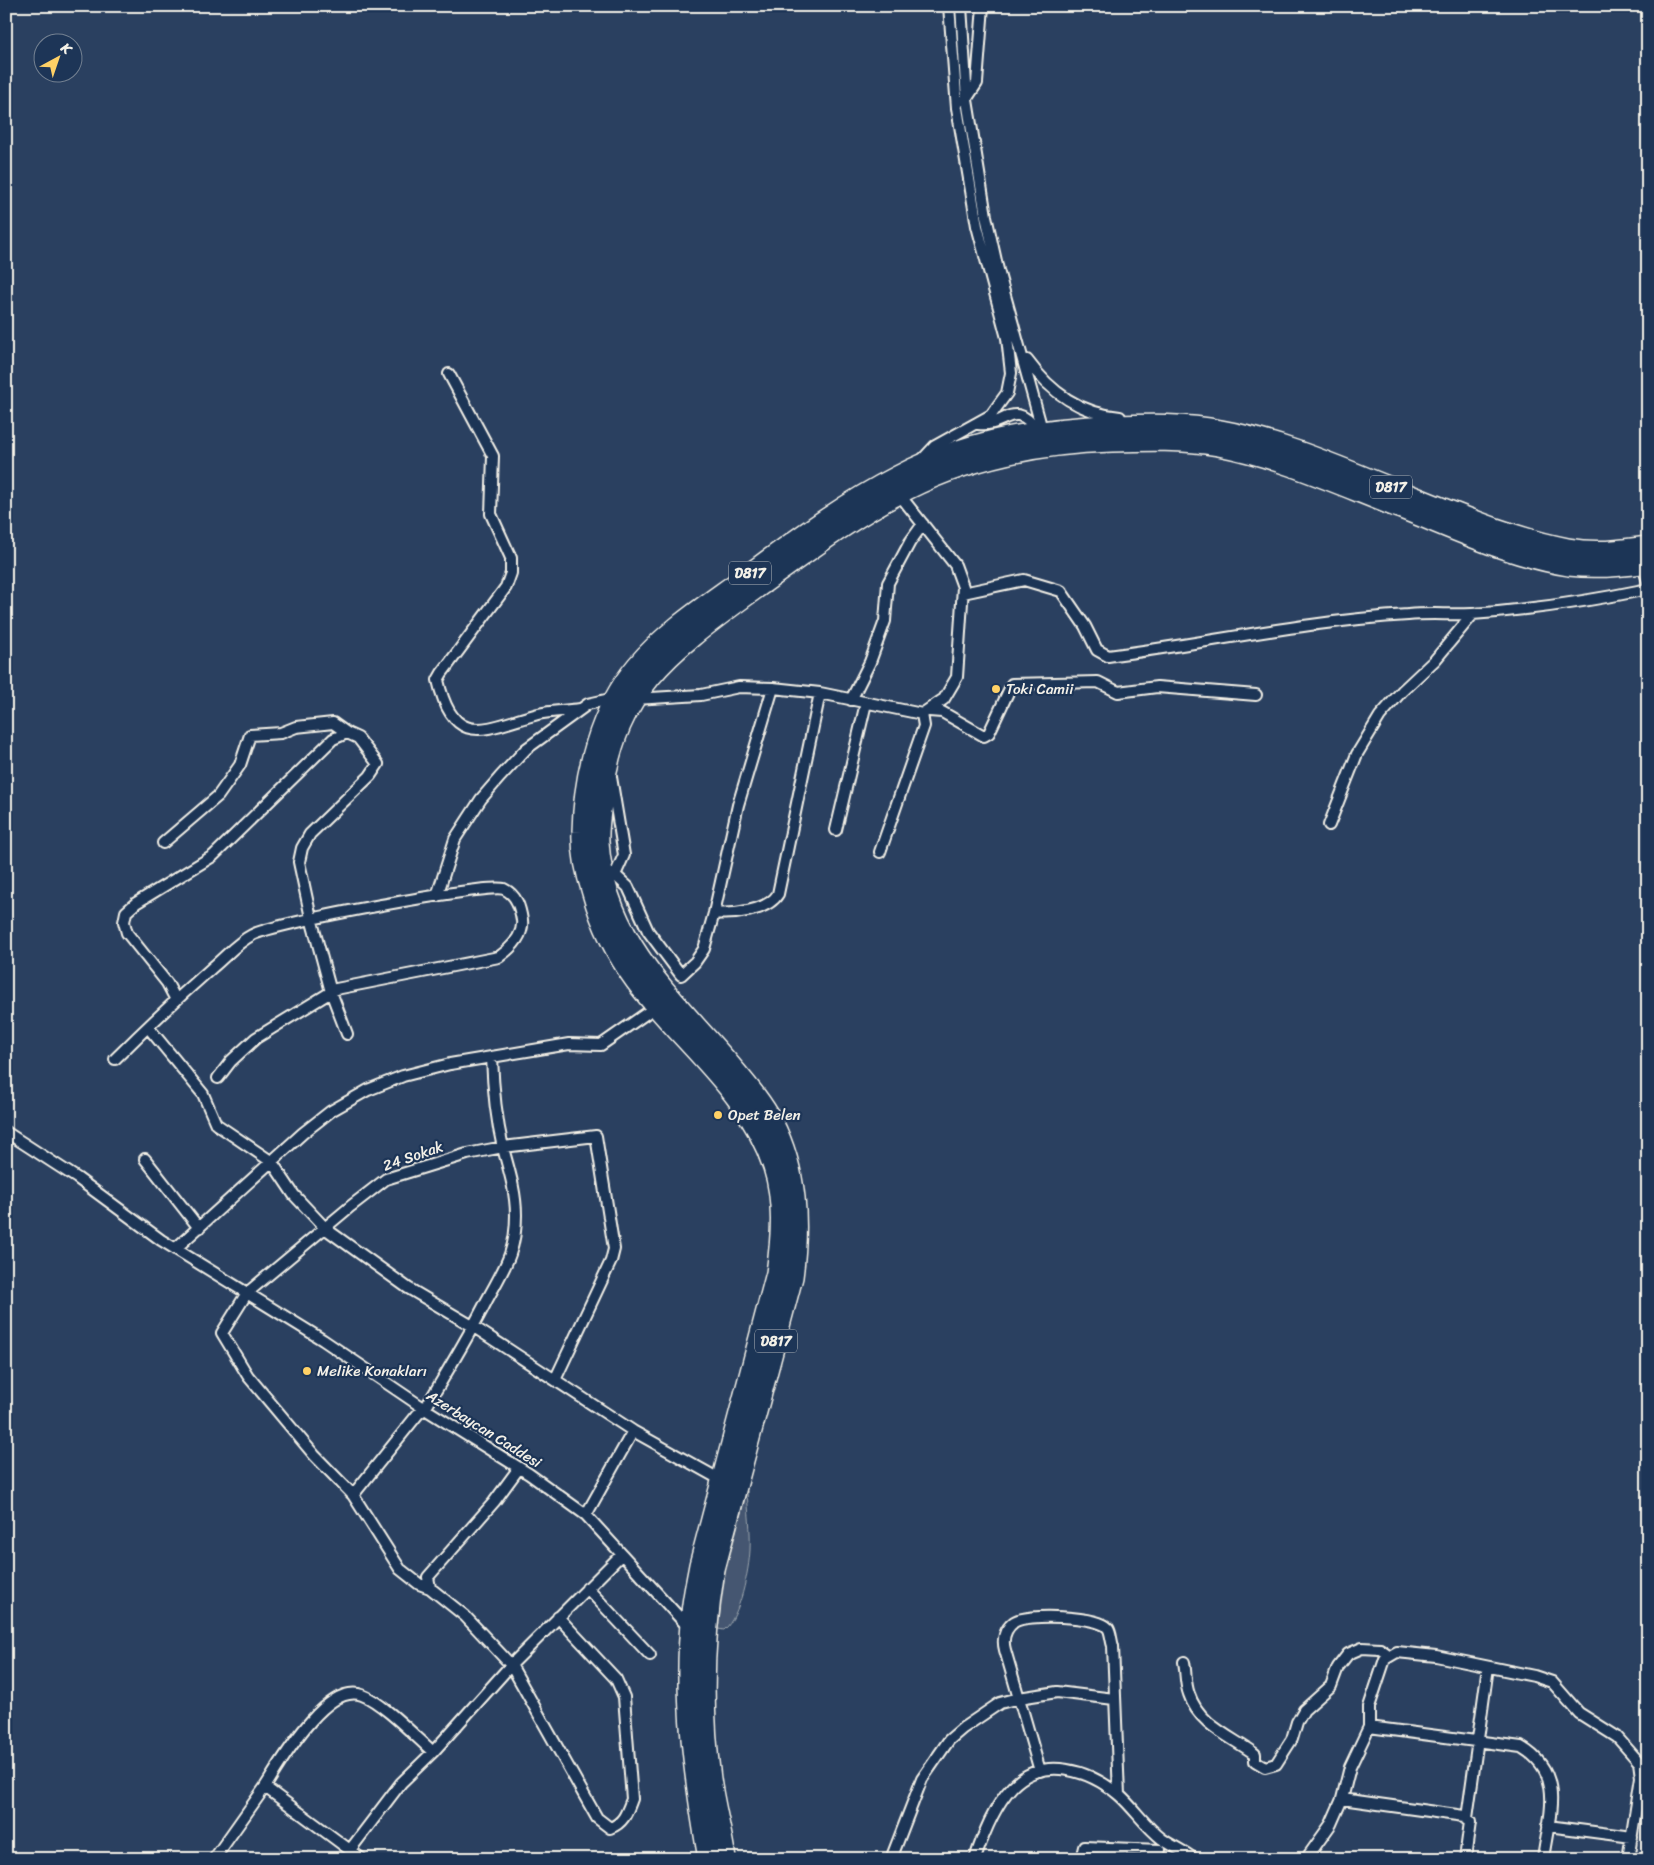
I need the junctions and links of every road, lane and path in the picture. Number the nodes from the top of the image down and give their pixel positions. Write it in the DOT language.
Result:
graph roads {
  1 [pos="949,6"];
  2 [pos="961,6"];
  3 [pos="983,6"];
  4 [pos="967,100"];
  5 [pos="957,108"];
  6 [pos="1024,355"];
  7 [pos="449,374"];
  8 [pos="977,424"];
  9 [pos="1134,424"];
  10 [pos="1043,436"];
  11 [pos="915,468"];
  12 [pos="899,494"];
  13 [pos="923,524"];
  14 [pos="1646,564"];
  15 [pos="1648,589"];
  16 [pos="963,593"];
  17 [pos="1472,614"];
  18 [pos="773,688"];
  19 [pos="820,693"];
  20 [pos="1256,695"];
  21 [pos="625,698"];
  22 [pos="851,700"];
  23 [pos="866,703"];
  24 [pos="580,710"];
  25 [pos="925,712"];
  26 [pos="347,733"];
  27 [pos="1329,825"];
  28 [pos="836,830"];
  29 [pos="163,843"];
  30 [pos="880,852"];
  31 [pos="601,876"];
  32 [pos="437,896"];
  33 [pos="714,913"];
  34 [pos="311,918"];
  35 [pos="331,992"];
  36 [pos="176,1000"];
  37 [pos="657,1006"];
  38 [pos="148,1027"];
  39 [pos="347,1034"];
  40 [pos="492,1057"];
  41 [pos="115,1059"];
  42 [pos="218,1078"];
  43 [pos="6,1132"];
  44 [pos="503,1147"];
  45 [pos="145,1159"];
  46 [pos="272,1162"];
  47 [pos="199,1228"];
  48 [pos="326,1229"];
  49 [pos="175,1249"];
  50 [pos="247,1293"];
  51 [pos="474,1328"];
  52 [pos="555,1380"];
  53 [pos="424,1409"];
  54 [pos="633,1431"];
  55 [pos="520,1468"];
  56 [pos="721,1480"];
  57 [pos="353,1495"];
  58 [pos="586,1515"];
  59 [pos="620,1555"];
  60 [pos="430,1588"];
  61 [pos="587,1588"];
  62 [pos="558,1617"];
  63 [pos="690,1629"];
  64 [pos="650,1656"];
  65 [pos="1390,1656"];
  66 [pos="1184,1662"];
  67 [pos="511,1664"];
  68 [pos="1488,1667"];
  69 [pos="1019,1698"];
  70 [pos="1114,1699"];
  71 [pos="1369,1727"];
  72 [pos="1478,1740"];
  73 [pos="433,1752"];
  74 [pos="1040,1771"];
  75 [pos="265,1786"];
  76 [pos="1119,1795"];
  77 [pos="1342,1799"];
  78 [pos="1468,1818"];
  79 [pos="1548,1826"];
  80 [pos="1632,1837"];
  81 [pos="1162,1838"];
  82 [pos="350,1850"];
  83 [pos="724,1850"];
  84 [pos="1160,1855"];
  85 [pos="1308,1858"];
  86 [pos="214,1859"];
  87 [pos="362,1859"];
  88 [pos="708,1859"];
  89 [pos="736,1859"];
  90 [pos="891,1859"];
  91 [pos="975,1859"];
  92 [pos="1081,1859"];
  93 [pos="1194,1859"];
  94 [pos="1465,1859"];
  95 [pos="1543,1859"];
  96 [pos="1628,1859"];
  1 -- 5 [label="street"];
  2 -- 4 [label="street"];
  3 -- 4 [label="street"];
  4 -- 5 [label="street"];
  4 -- 6 [label="street"];
  5 -- 8 [label="street"];
  6 -- 9 [label="street"];
  6 -- 10 [label="street"];
  7 -- 24 [label="street"];
  8 -- 10 [label="street"];
  8 -- 11 [label="street"];
  9 -- 10 [label="highway, D817"];
  9 -- 14 [label="highway, D817"];
  10 -- 11 [label="highway, D817"];
  10 -- 12 [label="highway, D817"];
  10 -- 14 [label="highway, D817"];
  11 -- 21 [label="highway, D817"];
  12 -- 13 [label="street"];
  12 -- 21 [label="highway, D817"];
  13 -- 16 [label="street"];
  13 -- 22 [label="street"];
  15 -- 17 [label="street"];
  16 -- 17 [label="street"];
  16 -- 25 [label="street"];
  17 -- 27 [label="street"];
  18 -- 19 [label="street"];
  18 -- 21 [label="street"];
  18 -- 33 [label="street"];
  19 -- 22 [label="street"];
  19 -- 33 [label="street"];
  20 -- 25 [label="street"];
  21 -- 24 [label="street"];
  21 -- 31 [label="highway, D817"];
  21 -- 31 [label="highway, D817"];
  22 -- 23 [label="street"];
  23 -- 25 [label="street"];
  23 -- 28 [label="street"];
  24 -- 32 [label="street"];
  25 -- 30 [label="street"];
  26 -- 29 [label="street"];
  26 -- 34 [label="street"];
  26 -- 36 [label="street"];
  31 -- 33 [label="street"];
  31 -- 37 [label="highway, D817"];
  31 -- 83 [label="highway, D817"];
  32 -- 34 [label="street"];
  32 -- 35 [label="street"];
  34 -- 35 [label="street"];
  34 -- 36 [label="street"];
  35 -- 39 [label="street"];
  35 -- 42 [label="street"];
  36 -- 38 [label="street"];
  37 -- 40 [label="street"];
  37 -- 56 [label="highway, D817"];
  38 -- 41 [label="street"];
  38 -- 46 [label="street"];
  40 -- 44 [label="street"];
  40 -- 46 [label="street"];
  43 -- 49 [label="street, Azerbaycan Caddesi"];
  44 -- 48 [label="street, 24 Sokak"];
  44 -- 51 [label="street"];
  44 -- 52 [label="street, 24 Sokak"];
  45 -- 47 [label="street"];
  46 -- 47 [label="street"];
  46 -- 48 [label="street"];
  47 -- 49 [label="street"];
  48 -- 50 [label="street, 24 Sokak"];
  48 -- 51 [label="street"];
  49 -- 50 [label="street, Azerbaycan Caddesi"];
  50 -- 53 [label="street, Azerbaycan Caddesi"];
  50 -- 57 [label="street, 24 Sokak"];
  51 -- 52 [label="street"];
  51 -- 53 [label="street"];
  52 -- 54 [label="street"];
  53 -- 55 [label="street, Azerbaycan Caddesi"];
  53 -- 57 [label="street"];
  54 -- 56 [label="street"];
  54 -- 58 [label="street"];
  55 -- 58 [label="street, Azerbaycan Caddesi"];
  55 -- 60 [label="street"];
  56 -- 63 [label="highway, D817"];
  57 -- 60 [label="street"];
  58 -- 59 [label="street, Azerbaycan Caddesi"];
  59 -- 61 [label="street"];
  59 -- 63 [label="street, Azerbaycan Caddesi"];
  60 -- 67 [label="street"];
  61 -- 62 [label="street"];
  61 -- 64 [label="street"];
  62 -- 67 [label="street"];
  62 -- 67 [label="street"];
  63 -- 88 [label="highway, D817"];
  65 -- 66 [label="street"];
  65 -- 68 [label="street"];
  65 -- 71 [label="street"];
  67 -- 73 [label="street"];
  68 -- 72 [label="street"];
  68 -- 80 [label="street"];
  69 -- 70 [label="street"];
  69 -- 70 [label="street"];
  69 -- 74 [label="street"];
  69 -- 90 [label="street"];
  70 -- 76 [label="street"];
  71 -- 72 [label="street"];
  71 -- 77 [label="street"];
  72 -- 78 [label="street"];
  72 -- 79 [label="street"];
  73 -- 75 [label="street"];
  73 -- 82 [label="street"];
  74 -- 76 [label="street"];
  74 -- 91 [label="street"];
  75 -- 82 [label="street"];
  75 -- 86 [label="street"];
  76 -- 81 [label="street"];
  77 -- 78 [label="street"];
  77 -- 85 [label="street"];
  78 -- 94 [label="street"];
  79 -- 80 [label="street"];
  79 -- 95 [label="street"];
  80 -- 96 [label="street"];
  81 -- 84 [label="street"];
  81 -- 93 [label="street"];
  82 -- 87 [label="street"];
  83 -- 89 [label="street"];
  84 -- 92 [label="street"];
}
